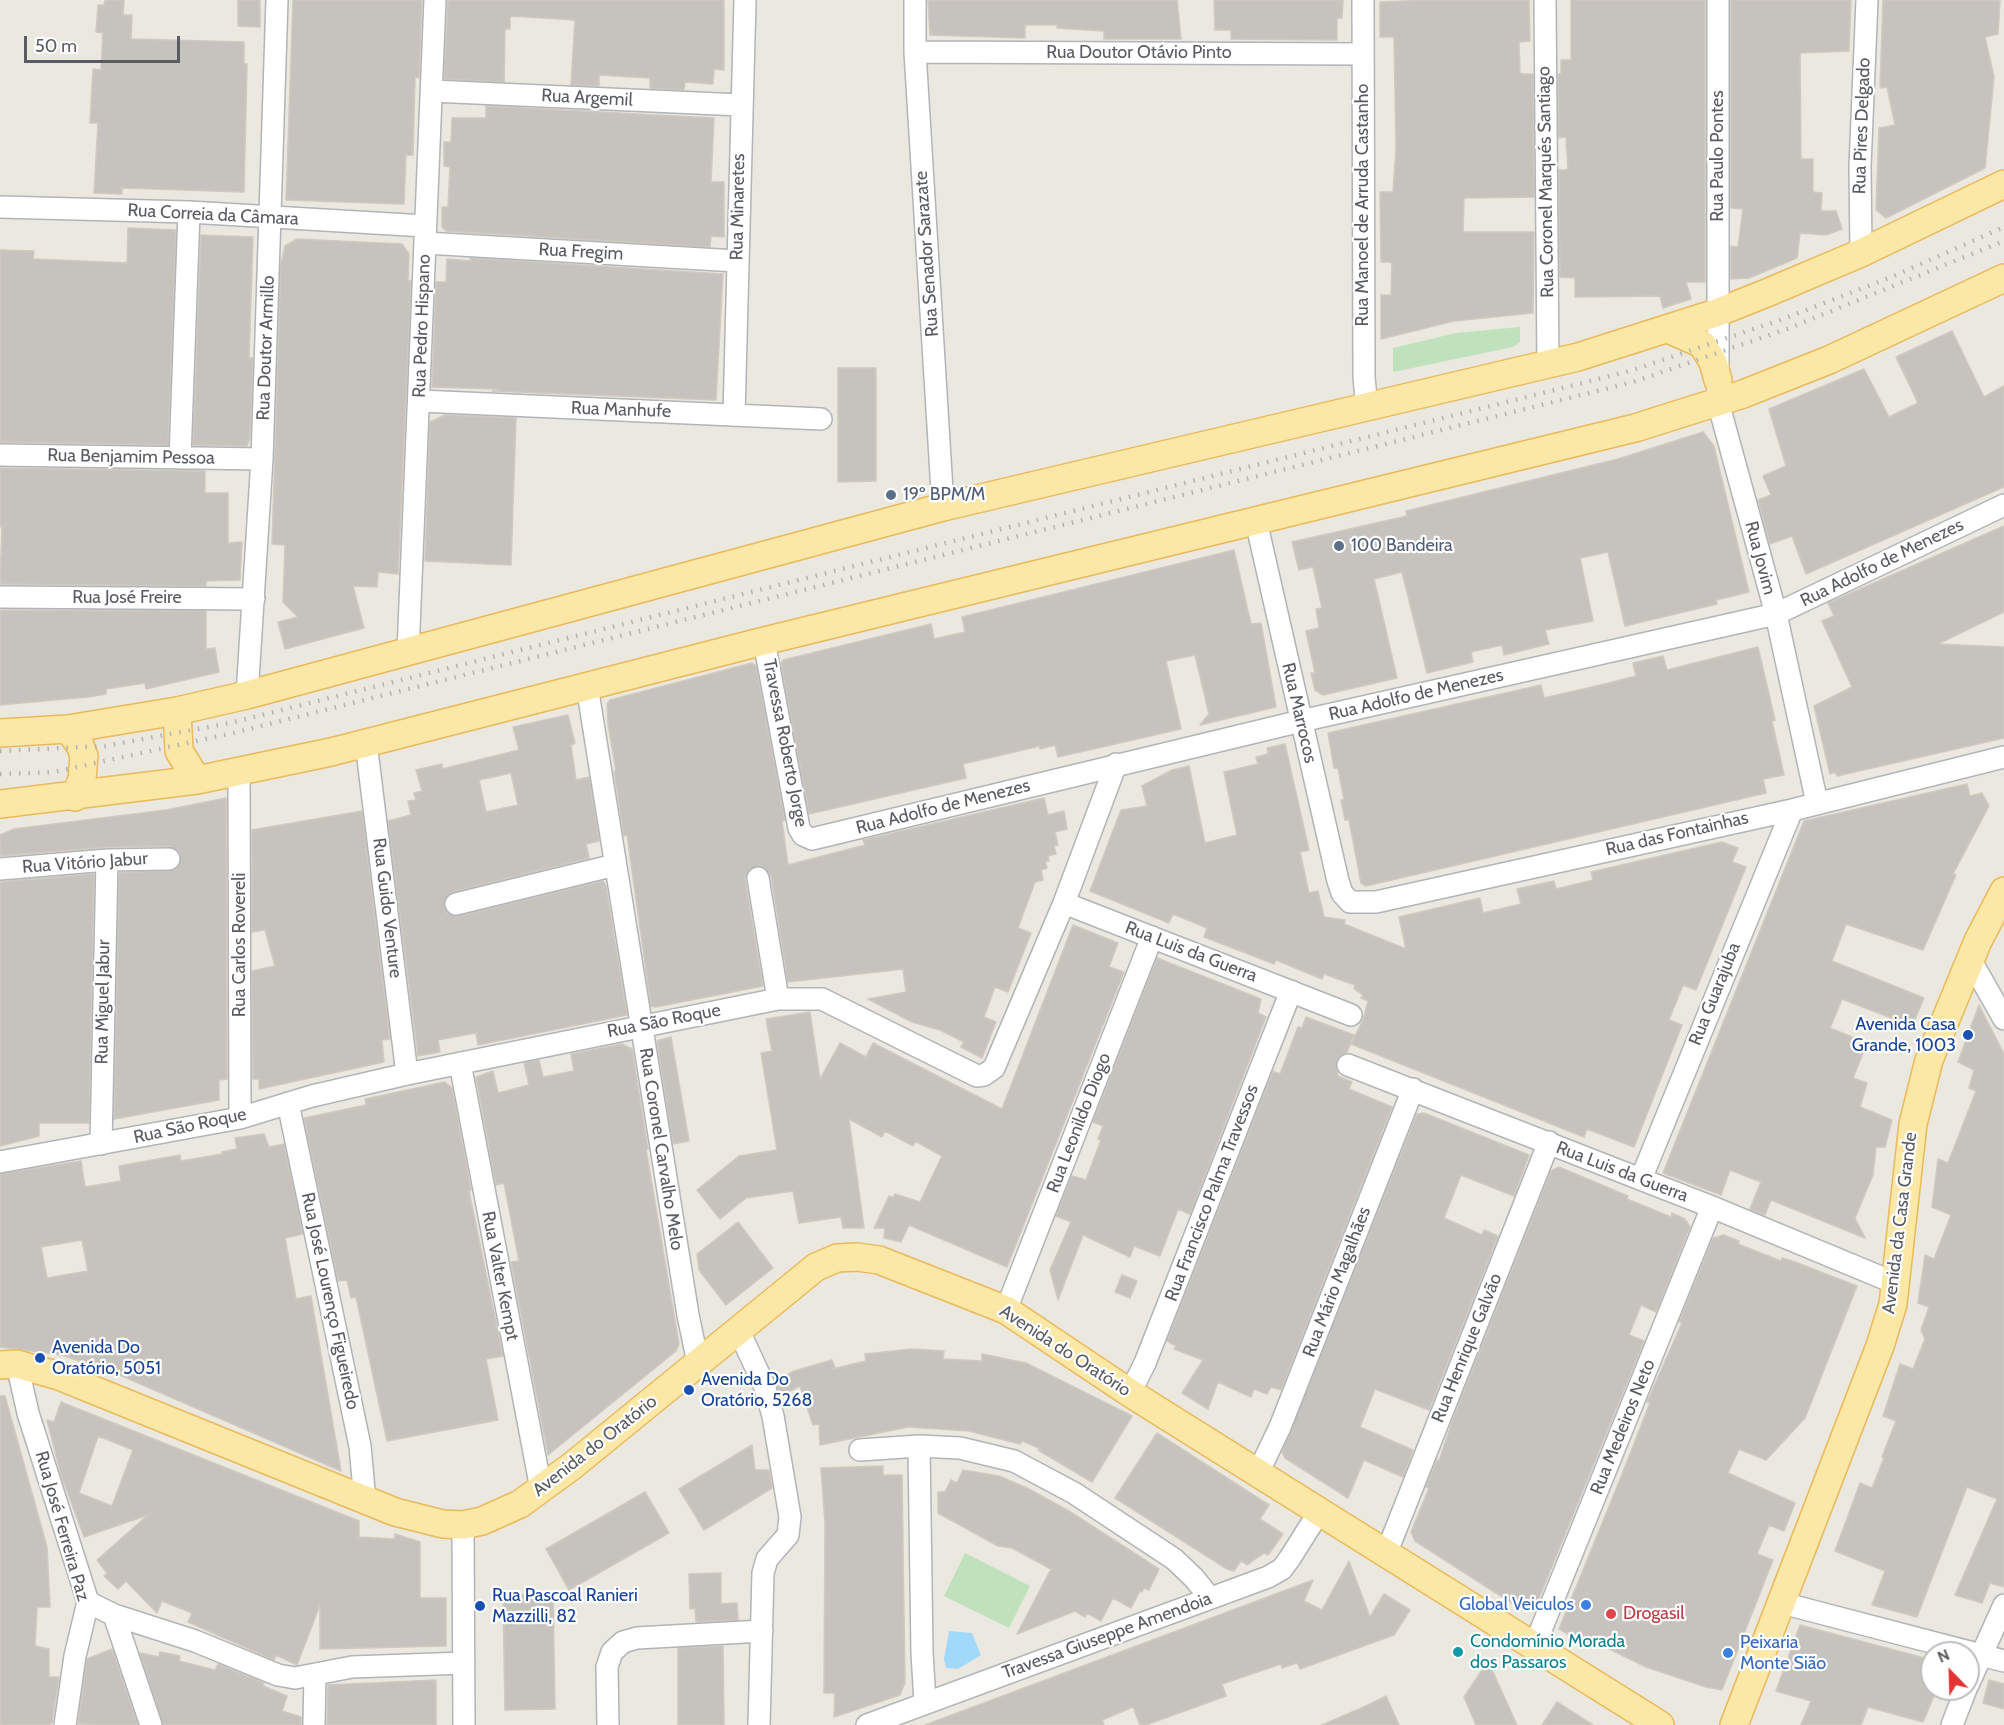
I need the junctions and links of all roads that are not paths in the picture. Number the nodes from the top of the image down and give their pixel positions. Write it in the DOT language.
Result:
graph roads {
  1 [pos="277,0"];
  2 [pos="435,0"];
  3 [pos="745,0"];
  4 [pos="915,0"];
  5 [pos="1363,0"];
  6 [pos="1545,0"];
  7 [pos="1718,0"];
  8 [pos="1867,0"];
  9 [pos="915,52"];
  10 [pos="1362,54"];
  11 [pos="432,91"];
  12 [pos="741,105"];
  13 [pos="2004,174"];
  14 [pos="2004,184"];
  15 [pos="0,207"];
  16 [pos="189,212"];
  17 [pos="270,217"];
  18 [pos="425,234"];
  19 [pos="1861,253"];
  20 [pos="737,261"];
  21 [pos="2004,278"];
  22 [pos="1719,312"];
  23 [pos="1668,329"];
  24 [pos="1548,365"];
  25 [pos="1718,391"];
  26 [pos="420,401"];
  27 [pos="1367,409"];
  28 [pos="734,415"];
  29 [pos="822,418"];
  30 [pos="0,455"];
  31 [pos="180,458"];
  32 [pos="262,459"];
  33 [pos="2004,505"];
  34 [pos="943,507"];
  35 [pos="1256,521"];
  36 [pos="0,597"];
  37 [pos="254,598"];
  38 [pos="1776,614"];
  39 [pos="764,640"];
  40 [pos="408,652"];
  41 [pos="587,686"];
  42 [pos="247,695"];
  43 [pos="177,711"];
  44 [pos="1300,721"];
  45 [pos="68,729"];
  46 [pos="0,733"];
  47 [pos="366,743"];
  48 [pos="2004,758"];
  49 [pos="1116,764"];
  50 [pos="239,772"];
  51 [pos="197,780"];
  52 [pos="75,797"];
  53 [pos="1817,803"];
  54 [pos="0,804"];
  55 [pos="1791,810"];
  56 [pos="812,839"];
  57 [pos="169,858"];
  58 [pos="106,860"];
  59 [pos="615,865"];
  60 [pos="0,869"];
  61 [pos="758,878"];
  62 [pos="2004,891"];
  63 [pos="1350,902"];
  64 [pos="1064,903"];
  65 [pos="456,904"];
  66 [pos="1152,937"];
  67 [pos="1970,959"];
  68 [pos="1291,991"];
  69 [pos="778,999"];
  70 [pos="1351,1015"];
  71 [pos="2004,1019"];
  72 [pos="641,1025"];
  73 [pos="460,1063"];
  74 [pos="1348,1065"];
  75 [pos="407,1074"];
  76 [pos="1413,1089"];
  77 [pos="288,1103"];
  78 [pos="240,1118"];
  79 [pos="1548,1143"];
  80 [pos="101,1144"];
  81 [pos="0,1162"];
  82 [pos="1641,1179"];
  83 [pos="1712,1207"];
  84 [pos="1895,1283"];
  85 [pos="1006,1310"];
  86 [pos="738,1329"];
  87 [pos="698,1363"];
  88 [pos="9,1365"];
  89 [pos="1130,1393"];
  90 [pos="919,1446"];
  91 [pos="860,1450"];
  92 [pos="1258,1473"];
  93 [pos="541,1489"];
  94 [pos="365,1501"];
  95 [pos="1319,1512"];
  96 [pos="463,1525"];
  97 [pos="1386,1554"];
  98 [pos="1210,1598"];
  99 [pos="88,1602"];
  100 [pos="1782,1603"];
  101 [pos="2004,1605"];
  102 [pos="114,1615"];
  103 [pos="762,1631"];
  104 [pos="1927,1641"];
  105 [pos="1534,1647"];
  106 [pos="1980,1655"];
  107 [pos="2004,1661"];
  108 [pos="464,1663"];
  109 [pos="315,1675"];
  110 [pos="1961,1701"];
  111 [pos="925,1702"];
  112 [pos="65,1725"];
  113 [pos="151,1725"];
  114 [pos="314,1725"];
  115 [pos="464,1725"];
  116 [pos="608,1725"];
  117 [pos="759,1725"];
  118 [pos="867,1725"];
  119 [pos="1660,1725"];
  120 [pos="1734,1725"];
  121 [pos="1952,1725"];
  1 -- 17 [label="street, Rua Doutor Armillo"];
  2 -- 11 [label="street, Rua Pedro Hispano"];
  3 -- 12 [label="street, Rua Minaretes"];
  4 -- 9 [label="street, Rua Senador Sarazate"];
  5 -- 10 [label="street, Rua Manoel de Arruda Castanho"];
  6 -- 24 [label="street, Rua Coronel Marqués Santiago"];
  7 -- 22 [label="street, Rua Paulo Pontes"];
  8 -- 19 [label="street, Rua Pires Delgado"];
  9 -- 10 [label="street, Rua Doutor Otávio Pinto"];
  9 -- 34 [label="street, Rua Senador Sarazate"];
  10 -- 27 [label="street, Rua Manoel de Arruda Castanho"];
  11 -- 12 [label="street, Rua Argemil"];
  11 -- 18 [label="street, Rua Pedro Hispano"];
  12 -- 20 [label="street, Rua Minaretes"];
  13 -- 14 [label="street"];
  14 -- 19 [label="main road"];
  15 -- 16 [label="street, Rua Correia da Câmara"];
  16 -- 17 [label="street, Rua Correia da Câmara"];
  16 -- 31 [label="street"];
  17 -- 18 [label="street, Rua Correia da Câmara"];
  17 -- 32 [label="street, Rua Doutor Armillo"];
  18 -- 20 [label="street, Rua Fregim"];
  18 -- 26 [label="street, Rua Pedro Hispano"];
  19 -- 22 [label="main road"];
  20 -- 28 [label="street, Rua Minaretes"];
  21 -- 25 [label="main road"];
  22 -- 23 [label="main road"];
  22 -- 25 [label="street, Rua Jovim"];
  23 -- 24 [label="main road"];
  23 -- 25 [label="main road"];
  24 -- 27 [label="main road"];
  25 -- 35 [label="main road"];
  25 -- 38 [label="street, Rua Jovim"];
  26 -- 28 [label="street, Rua Manhufe"];
  26 -- 40 [label="street, Rua Pedro Hispano"];
  27 -- 34 [label="main road"];
  28 -- 29 [label="street, Rua Manhufe"];
  30 -- 31 [label="street, Rua Benjamim Pessoa"];
  31 -- 32 [label="street, Rua Benjamim Pessoa"];
  32 -- 37 [label="street, Rua Doutor Armillo"];
  33 -- 38 [label="street, Rua Adolfo de Menezes"];
  34 -- 40 [label="main road"];
  35 -- 39 [label="main road"];
  35 -- 44 [label="street, Rua Marrocos"];
  36 -- 37 [label="street, Rua José Freire"];
  37 -- 42 [label="street, Rua Doutor Armillo"];
  38 -- 44 [label="street, Rua Adolfo de Menezes"];
  38 -- 53 [label="street, Rua Jovim"];
  39 -- 41 [label="main road"];
  39 -- 56 [label="street, Travessa Roberto Jorge"];
  40 -- 42 [label="main road"];
  41 -- 47 [label="main road"];
  41 -- 59 [label="street, Rua Coronel Carvalho Melo"];
  42 -- 43 [label="main road"];
  43 -- 45 [label="main road"];
  43 -- 51 [label="main road"];
  44 -- 49 [label="street, Rua Adolfo de Menezes"];
  44 -- 63 [label="street, Rua Marrocos"];
  45 -- 46 [label="main road"];
  45 -- 52 [label="main road"];
  47 -- 50 [label="main road"];
  47 -- 75 [label="street, Rua Guido Venture"];
  48 -- 53 [label="street, Rua das Fontainhas"];
  49 -- 56 [label="street, Rua Adolfo de Menezes"];
  49 -- 64 [label="street, Rua São Roque"];
  50 -- 51 [label="main road"];
  50 -- 78 [label="street, Rua Carlos Rovereli"];
  51 -- 52 [label="main road"];
  52 -- 54 [label="main road"];
  53 -- 55 [label="street, Rua das Fontainhas"];
  55 -- 63 [label="street, Rua das Fontainhas"];
  55 -- 82 [label="street, Rua Guarajuba"];
  57 -- 58 [label="street, Rua Vitório Jabur"];
  58 -- 60 [label="street, Rua Vitório Jabur"];
  58 -- 80 [label="street, Rua Miguel Jabur"];
  59 -- 65 [label="street"];
  59 -- 72 [label="street, Rua Coronel Carvalho Melo"];
  61 -- 69 [label="street"];
  62 -- 67 [label="main road, Avenida da Casa Grande"];
  64 -- 66 [label="street, Rua Luis da Guerra"];
  64 -- 69 [label="street, Rua São Roque"];
  66 -- 68 [label="street, Rua Luis da Guerra"];
  66 -- 85 [label="street, Rua Leonildo Diogo"];
  67 -- 71 [label="street"];
  67 -- 84 [label="main road, Avenida da Casa Grande"];
  68 -- 70 [label="street, Rua Luis da Guerra"];
  68 -- 89 [label="street, Rua Francisco Palma Travessos"];
  69 -- 72 [label="street, Rua São Roque"];
  72 -- 73 [label="street, Rua São Roque"];
  72 -- 87 [label="street, Rua Coronel Carvalho Melo"];
  73 -- 75 [label="street, Rua São Roque"];
  73 -- 93 [label="street, Rua Valter Kempt"];
  74 -- 76 [label="street, Rua Luis da Guerra"];
  75 -- 77 [label="street, Rua São Roque"];
  76 -- 79 [label="street, Rua Luis da Guerra"];
  76 -- 92 [label="street, Rua Mário Magalhães"];
  77 -- 78 [label="street, Rua São Roque"];
  77 -- 94 [label="street, Rua José Lourenço Figueiredo"];
  78 -- 80 [label="street, Rua São Roque"];
  79 -- 82 [label="street, Rua Luis da Guerra"];
  79 -- 97 [label="street, Rua Henrique Galvão"];
  80 -- 81 [label="street, Rua São Roque"];
  82 -- 83 [label="street, Rua Luis da Guerra"];
  83 -- 84 [label="street, Rua Luis da Guerra"];
  83 -- 105 [label="street, Rua Medeiros Neto"];
  84 -- 100 [label="main road, Avenida da Casa Grande"];
  85 -- 86 [label="main road, Avenida do Oratório"];
  85 -- 89 [label="main road, Avenida do Oratório"];
  86 -- 87 [label="main road, Avenida do Oratório"];
  86 -- 103 [label="street"];
  87 -- 93 [label="main road, Avenida do Oratório"];
  88 -- 94 [label="main road, Avenida do Oratório"];
  88 -- 99 [label="street, Rua José Ferreira Paz"];
  89 -- 92 [label="main road, Avenida do Oratório"];
  90 -- 91 [label="street"];
  90 -- 98 [label="street"];
  90 -- 111 [label="street"];
  92 -- 95 [label="main road, Avenida do Oratório"];
  93 -- 96 [label="main road, Avenida do Oratório"];
  94 -- 96 [label="main road, Avenida do Oratório"];
  95 -- 97 [label="main road, Avenida do Oratório"];
  95 -- 98 [label="street, Travessa Giuseppe Amendoia"];
  96 -- 108 [label="street"];
  97 -- 105 [label="main road, Avenida do Oratório"];
  98 -- 111 [label="street, Travessa Giuseppe Amendoia"];
  99 -- 102 [label="street"];
  99 -- 112 [label="street, Rua José Ferreira Paz"];
  100 -- 104 [label="street"];
  100 -- 120 [label="main road, Avenida da Casa Grande"];
  101 -- 106 [label="street"];
  102 -- 109 [label="street"];
  102 -- 113 [label="street"];
  103 -- 116 [label="street"];
  103 -- 117 [label="street"];
  105 -- 119 [label="main road, Avenida do Oratório"];
  106 -- 107 [label="street"];
  108 -- 109 [label="street"];
  108 -- 115 [label="street"];
  109 -- 114 [label="street"];
  110 -- 121 [label="street"];
  111 -- 118 [label="street, Travessa Giuseppe Amendoia"];
}
